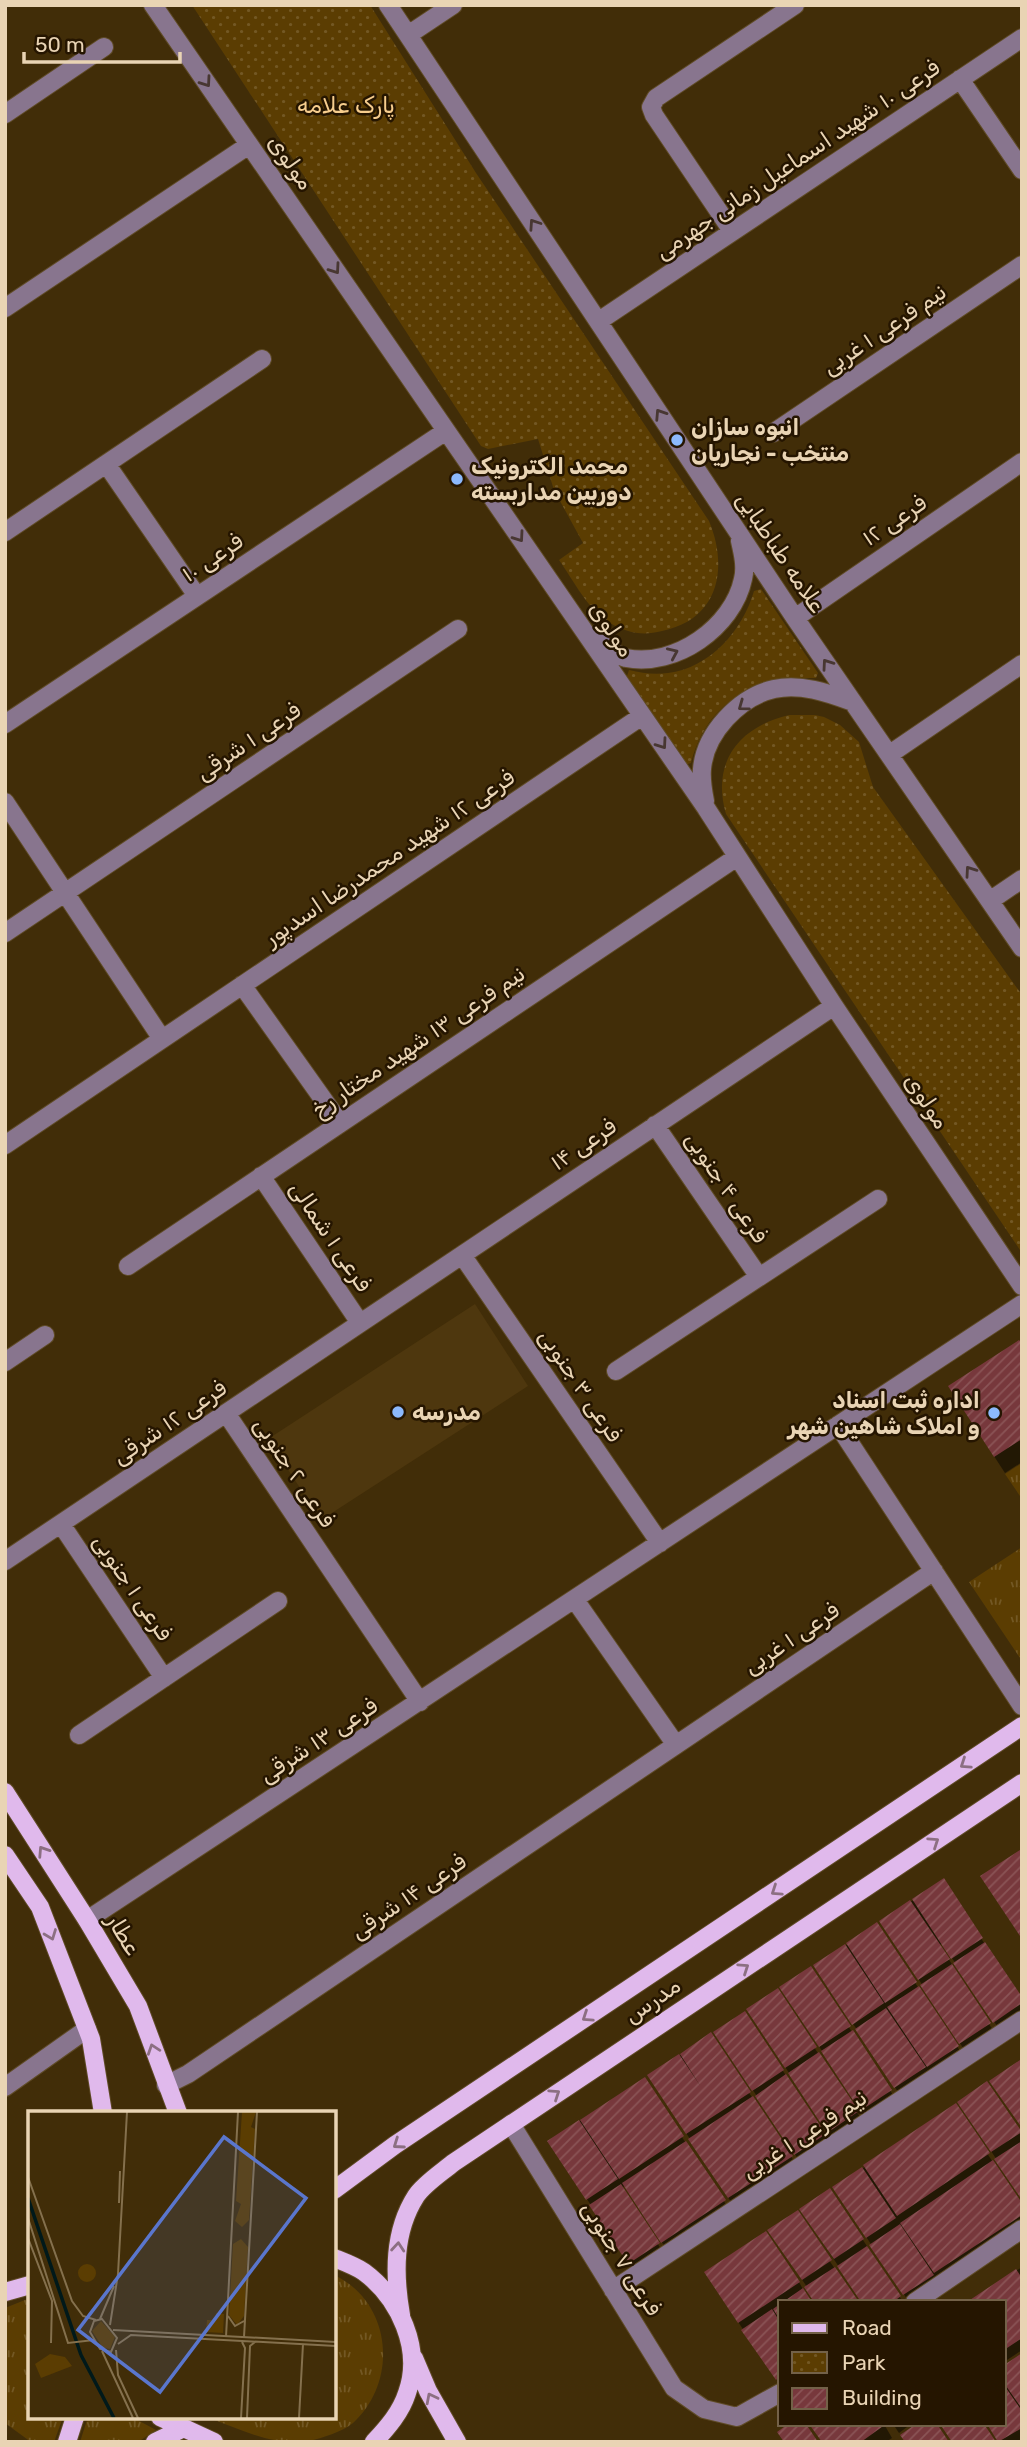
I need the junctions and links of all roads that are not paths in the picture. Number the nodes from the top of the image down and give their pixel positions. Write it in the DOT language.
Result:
graph roads {
  1 [pos="153,5"];
  2 [pos="387,5"];
  3 [pos="453,5"];
  4 [pos="795,5"];
  5 [pos="408,35"];
  6 [pos="1022,38"];
  7 [pos="104,47"];
  8 [pos="960,79"];
  9 [pos="5,114"];
  10 [pos="249,145"];
  11 [pos="1022,170"];
  12 [pos="732,231"];
  13 [pos="1022,265"];
  14 [pos="5,308"];
  15 [pos="599,321"];
  16 [pos="262,359"];
  17 [pos="446,430"];
  18 [pos="773,433"];
  19 [pos="1022,462"];
  20 [pos="107,465"];
  21 [pos="5,532"];
  22 [pos="738,532"];
  23 [pos="197,596"];
  24 [pos="795,618"];
  25 [pos="458,629"];
  26 [pos="587,635"];
  27 [pos="1022,664"];
  28 [pos="853,702"];
  29 [pos="642,716"];
  30 [pos="5,724"];
  31 [pos="890,754"];
  32 [pos="5,803"];
  33 [pos="706,808"];
  34 [pos="737,858"];
  35 [pos="1022,879"];
  36 [pos="65,893"];
  37 [pos="990,900"];
  38 [pos="6,930"];
  39 [pos="1022,948"];
  40 [pos="242,985"];
  41 [pos="834,1006"];
  42 [pos="162,1040"];
  43 [pos="340,1123"];
  44 [pos="655,1125"];
  45 [pos="5,1145"];
  46 [pos="261,1176"];
  47 [pos="878,1199"];
  48 [pos="462,1255"];
  49 [pos="128,1266"];
  50 [pos="759,1277"];
  51 [pos="1022,1286"];
  52 [pos="1022,1304"];
  53 [pos="360,1323"];
  54 [pos="45,1335"];
  55 [pos="5,1362"];
  56 [pos="616,1371"];
  57 [pos="226,1413"];
  58 [pos="838,1425"];
  59 [pos="61,1524"];
  60 [pos="660,1544"];
  61 [pos="5,1561"];
  62 [pos="934,1571"];
  63 [pos="575,1600"];
  64 [pos="278,1601"];
  65 [pos="164,1678"];
  66 [pos="420,1702"];
  67 [pos="1022,1706"];
  68 [pos="1022,1726"];
  69 [pos="79,1735"];
  70 [pos="676,1745"];
  71 [pos="1022,1783"];
  72 [pos="5,1792"];
  73 [pos="5,1855"];
  74 [pos="87,1920"];
  75 [pos="1022,2020"];
  76 [pos="87,2029"];
  77 [pos="166,2085"];
  78 [pos="5,2087"];
  79 [pos="103,2111"];
  80 [pos="177,2111"];
  81 [pos="511,2123"];
  82 [pos="336,2189"];
  83 [pos="1022,2229"];
  84 [pos="336,2259"];
  85 [pos="28,2286"];
  86 [pos="612,2290"];
  87 [pos="5,2292"];
  88 [pos="918,2300"];
  89 [pos="401,2315"];
  90 [pos="411,2351"];
  91 [pos="778,2394"];
  92 [pos="74,2419"];
  93 [pos="164,2419"];
  94 [pos="184,2428"];
  95 [pos="67,2442"];
  96 [pos="155,2442"];
  97 [pos="214,2442"];
  98 [pos="374,2442"];
  99 [pos="457,2442"];
  1 -- 10 [label="street, مولوی, one-way"];
  2 -- 5 [label="street, علامه طباطبایی"];
  3 -- 5 [label="street"];
  4 -- 12 [label="street"];
  15 -- 5 [label="street, علامه طباطبایی, one-way"];
  6 -- 8 [label="street, فرعی ۱۰ شهید اسماعیل زمانی جهرمی"];
  7 -- 9 [label="street"];
  8 -- 11 [label="street"];
  8 -- 12 [label="street, فرعی ۱۰ شهید اسماعیل زمانی جهرمی"];
  10 -- 14 [label="street"];
  10 -- 17 [label="street, مولوی, one-way"];
  12 -- 15 [label="street, فرعی ۱۰ شهید اسماعیل زمانی جهرمی"];
  13 -- 18 [label="street, نیم فرعی ۱ غربی"];
  22 -- 15 [label="street, علامه طباطبایی, one-way"];
  16 -- 20 [label="street"];
  17 -- 23 [label="street, فرعی ۱۰"];
  17 -- 26 [label="street, مولوی, one-way"];
  19 -- 24 [label="street, فرعی ۱۲"];
  20 -- 21 [label="street"];
  20 -- 23 [label="street"];
  22 -- 24 [label="street, علامه طباطبایی"];
  26 -- 22 [label="street, one-way"];
  23 -- 30 [label="street, فرعی ۱۰"];
  28 -- 24 [label="street, علامه طباطبایی, one-way"];
  25 -- 36 [label="street, فرعی ۱ شرقی"];
  26 -- 29 [label="street, مولوی"];
  27 -- 31 [label="street"];
  28 -- 31 [label="street, علامه طباطبایی"];
  28 -- 33 [label="street, one-way"];
  29 -- 33 [label="street, مولوی, one-way"];
  29 -- 40 [label="street, فرعی ۱۲ شهید محمدرضا اسدپور"];
  37 -- 31 [label="street, علامه طباطبایی, one-way"];
  32 -- 36 [label="street"];
  33 -- 34 [label="street, مولوی"];
  34 -- 41 [label="street, مولوی"];
  34 -- 43 [label="street, نیم فرعی ۱۳ شهید مختار رخ"];
  35 -- 37 [label="street"];
  36 -- 38 [label="street"];
  36 -- 42 [label="street"];
  37 -- 39 [label="street, علامه طباطبایی"];
  40 -- 42 [label="street, فرعی ۱۲ شهید محمدرضا اسدپور"];
  40 -- 43 [label="street"];
  41 -- 44 [label="street, فرعی ۱۴"];
  41 -- 51 [label="street, مولوی"];
  42 -- 45 [label="street, فرعی ۱۲ شهید محمدرضا اسدپور"];
  43 -- 46 [label="street, نیم فرعی ۱۳ شهید مختار رخ"];
  44 -- 48 [label="street, فرعی ۱۴"];
  44 -- 50 [label="street, فرعی ۴ جنوبی"];
  46 -- 49 [label="street, نیم فرعی ۱۳ شهید مختار رخ"];
  46 -- 53 [label="street, فرعی ۱ شمالی"];
  47 -- 50 [label="street"];
  48 -- 53 [label="street, فرعی ۱۴"];
  48 -- 60 [label="street, فرعی ۳ جنوبی"];
  50 -- 56 [label="street"];
  52 -- 58 [label="street, فرعی ۱۳ شرقی"];
  53 -- 57 [label="street, فرعی ۱۲ شرقی"];
  54 -- 55 [label="street"];
  57 -- 59 [label="street, فرعی ۱۲ شرقی"];
  57 -- 66 [label="street, فرعی ۲ جنوبی"];
  58 -- 60 [label="street, فرعی ۱۳ شرقی"];
  58 -- 62 [label="street"];
  59 -- 61 [label="street, فرعی ۱۲ شرقی"];
  59 -- 65 [label="street, فرعی ۱ جنوبی"];
  60 -- 63 [label="street, فرعی ۱۳ شرقی"];
  62 -- 67 [label="street"];
  62 -- 70 [label="street, فرعی ۱ غربی"];
  63 -- 66 [label="street, فرعی ۱۳ شرقی"];
  63 -- 70 [label="street"];
  64 -- 65 [label="street"];
  65 -- 69 [label="street"];
  66 -- 74 [label="street, فرعی ۱۳ شرقی"];
  68 -- 82 [label="main road, مدرس, one-way"];
  70 -- 77 [label="street, فرعی ۱۴ شرقی"];
  81 -- 71 [label="main road, مدرس, one-way"];
  74 -- 72 [label="main road, عطار, one-way"];
  73 -- 76 [label="main road, one-way"];
  77 -- 74 [label="main road, عطار, one-way"];
  75 -- 86 [label="street, نیم فرعی ۱ غربی"];
  76 -- 78 [label="street"];
  76 -- 79 [label="main road"];
  77 -- 80 [label="main road, عطار"];
  81 -- 86 [label="street, فرعی ۷ جنوبی"];
  89 -- 81 [label="main road, مدرس, one-way"];
  83 -- 88 [label="street"];
  84 -- 89 [label="main road"];
  85 -- 87 [label="main road"];
  86 -- 91 [label="street, فرعی ۷ جنوبی"];
  89 -- 90 [label="main road"];
  90 -- 98 [label="main road"];
  99 -- 90 [label="main road, one-way"];
  92 -- 95 [label="main road"];
  93 -- 94 [label="main road"];
  94 -- 96 [label="main road"];
  94 -- 97 [label="main road"];
}
